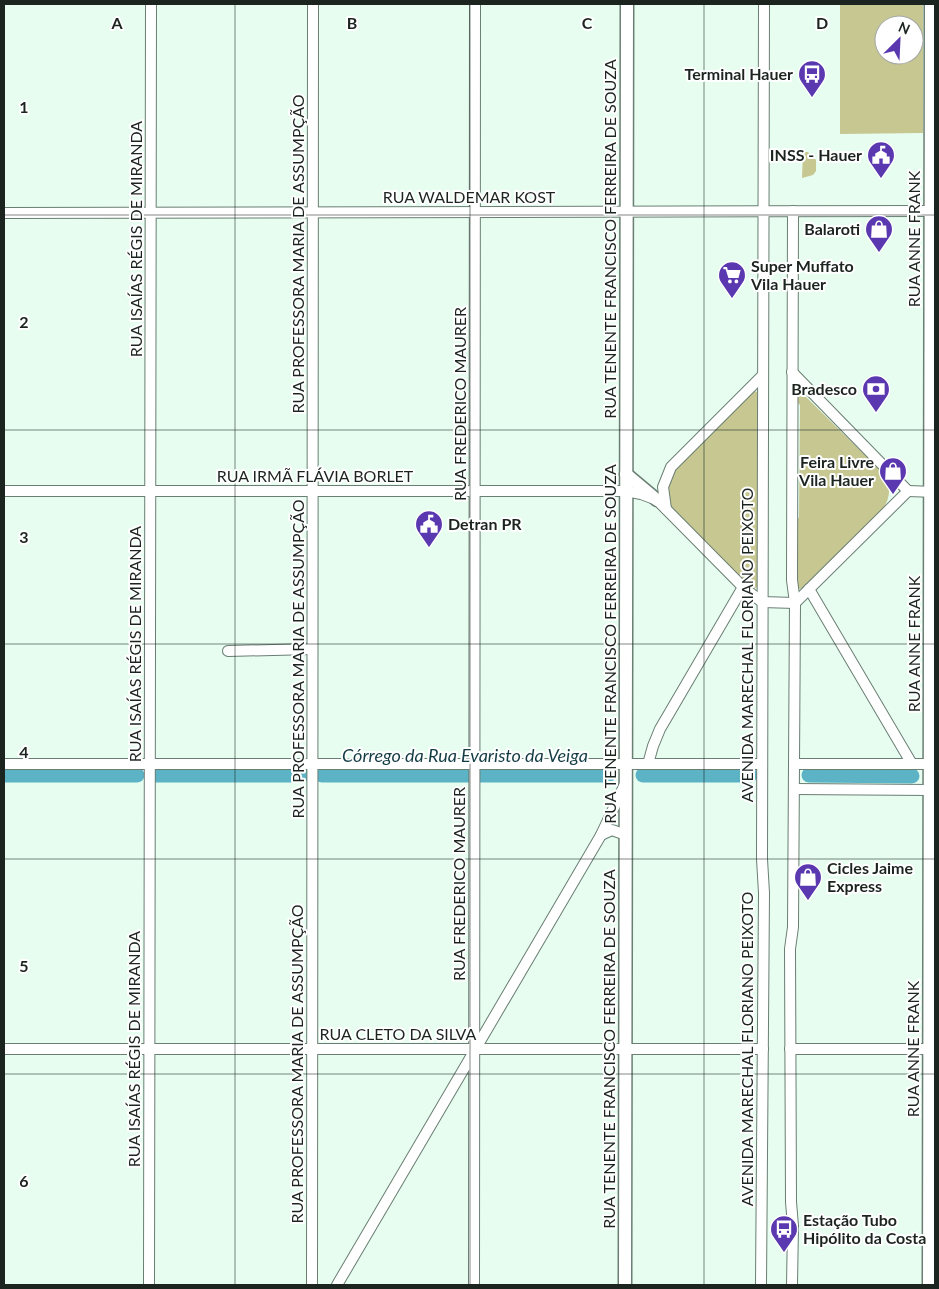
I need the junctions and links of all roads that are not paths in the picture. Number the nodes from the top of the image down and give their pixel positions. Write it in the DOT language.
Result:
graph roads {
  1 [pos="151,4"];
  2 [pos="314,4"];
  3 [pos="475,4"];
  4 [pos="627,4"];
  5 [pos="764,4"];
  6 [pos="931,4"];
  7 [pos="626,211"];
  8 [pos="763,211"];
  9 [pos="793,211"];
  10 [pos="933,211"];
  11 [pos="313,212"];
  12 [pos="475,212"];
  13 [pos="4,213"];
  14 [pos="151,213"];
  15 [pos="792,372"];
  16 [pos="763,375"];
  17 [pos="626,474"];
  18 [pos="4,491"];
  19 [pos="150,491"];
  20 [pos="313,491"];
  21 [pos="475,491"];
  22 [pos="626,491"];
  23 [pos="908,492"];
  24 [pos="933,492"];
  25 [pos="657,500"];
  26 [pos="667,510"];
  27 [pos="743,587"];
  28 [pos="809,589"];
  29 [pos="762,602"];
  30 [pos="795,604"];
  31 [pos="312,649"];
  32 [pos="228,651"];
  33 [pos="4,764"];
  34 [pos="150,764"];
  35 [pos="313,764"];
  36 [pos="626,764"];
  37 [pos="648,764"];
  38 [pos="762,764"];
  39 [pos="794,764"];
  40 [pos="912,764"];
  41 [pos="932,764"];
  42 [pos="474,767"];
  43 [pos="626,783"];
  44 [pos="794,789"];
  45 [pos="932,794"];
  46 [pos="601,835"];
  47 [pos="626,835"];
  48 [pos="4,1049"];
  49 [pos="149,1049"];
  50 [pos="312,1049"];
  51 [pos="474,1049"];
  52 [pos="626,1049"];
  53 [pos="763,1049"];
  54 [pos="790,1049"];
  55 [pos="932,1049"];
  56 [pos="149,1285"];
  57 [pos="312,1285"];
  58 [pos="337,1285"];
  59 [pos="474,1285"];
  60 [pos="625,1285"];
  61 [pos="760,1285"];
  62 [pos="792,1285"];
  63 [pos="929,1285"];
  1 -- 14 [label="street, RUA ISAÍAS RÉGIS DE MIRANDA"];
  2 -- 11 [label="street, RUA PROFESSORA MARIA DE ASSUMPÇÃO"];
  3 -- 12 [label="street, RUA FREDERICO MAURER"];
  4 -- 7 [label="main road, RUA TENENTE FRANCISCO FERREIRA DE SOUZA"];
  5 -- 8 [label="street, AVENIDA MARECHAL FLORIANO PEIXOTO"];
  6 -- 10 [label="main road, RUA ANNE FRANK"];
  7 -- 8 [label="street, RUA WALDEMAR KOST"];
  7 -- 12 [label="street, RUA WALDEMAR KOST"];
  7 -- 17 [label="main road, RUA TENENTE FRANCISCO FERREIRA DE SOUZA"];
  8 -- 9 [label="street, RUA WALDEMAR KOST"];
  8 -- 16 [label="street, AVENIDA MARECHAL FLORIANO PEIXOTO"];
  9 -- 10 [label="street, RUA WALDEMAR KOST"];
  9 -- 15 [label="street"];
  10 -- 24 [label="main road, RUA ANNE FRANK"];
  11 -- 12 [label="street, RUA WALDEMAR KOST"];
  11 -- 14 [label="street, RUA WALDEMAR KOST"];
  11 -- 20 [label="street, RUA PROFESSORA MARIA DE ASSUMPÇÃO"];
  12 -- 21 [label="street, RUA FREDERICO MAURER"];
  13 -- 14 [label="street, RUA WALDEMAR KOST"];
  14 -- 19 [label="street, RUA ISAÍAS RÉGIS DE MIRANDA"];
  15 -- 23 [label="street"];
  15 -- 30 [label="street"];
  16 -- 26 [label="street"];
  16 -- 29 [label="street, AVENIDA MARECHAL FLORIANO PEIXOTO"];
  17 -- 22 [label="main road, RUA TENENTE FRANCISCO FERREIRA DE SOUZA"];
  17 -- 25 [label="main road"];
  18 -- 19 [label="street, RUA IRMÃ FLÁVIA BORLET"];
  19 -- 20 [label="street, RUA IRMÃ FLÁVIA BORLET"];
  19 -- 34 [label="street, RUA ISAÍAS RÉGIS DE MIRANDA"];
  20 -- 21 [label="street, RUA IRMÃ FLÁVIA BORLET"];
  20 -- 31 [label="street, RUA PROFESSORA MARIA DE ASSUMPÇÃO"];
  21 -- 22 [label="street, RUA IRMÃ FLÁVIA BORLET"];
  21 -- 42 [label="street, RUA FREDERICO MAURER"];
  22 -- 25 [label="street, RUA IRMÃ FLÁVIA BORLET"];
  22 -- 36 [label="main road, RUA TENENTE FRANCISCO FERREIRA DE SOUZA"];
  23 -- 24 [label="street"];
  23 -- 28 [label="street"];
  24 -- 41 [label="main road, RUA ANNE FRANK"];
  25 -- 26 [label="street"];
  26 -- 27 [label="street"];
  27 -- 29 [label="street"];
  27 -- 37 [label="street"];
  28 -- 30 [label="street"];
  28 -- 40 [label="street"];
  29 -- 30 [label="street"];
  29 -- 38 [label="street, AVENIDA MARECHAL FLORIANO PEIXOTO"];
  30 -- 39 [label="street"];
  31 -- 32 [label="street"];
  31 -- 35 [label="street, RUA PROFESSORA MARIA DE ASSUMPÇÃO"];
  33 -- 34 [label="street"];
  34 -- 35 [label="street"];
  34 -- 49 [label="street, RUA ISAÍAS RÉGIS DE MIRANDA"];
  35 -- 42 [label="street"];
  35 -- 50 [label="street, RUA PROFESSORA MARIA DE ASSUMPÇÃO"];
  36 -- 37 [label="street"];
  36 -- 42 [label="street"];
  36 -- 43 [label="main road, RUA TENENTE FRANCISCO FERREIRA DE SOUZA"];
  37 -- 38 [label="street"];
  38 -- 53 [label="street, AVENIDA MARECHAL FLORIANO PEIXOTO"];
  39 -- 40 [label="street"];
  39 -- 44 [label="street"];
  40 -- 41 [label="street"];
  41 -- 45 [label="main road, RUA ANNE FRANK"];
  42 -- 51 [label="street, RUA FREDERICO MAURER"];
  43 -- 46 [label="street"];
  43 -- 47 [label="main road, RUA TENENTE FRANCISCO FERREIRA DE SOUZA"];
  44 -- 45 [label="street"];
  44 -- 54 [label="street"];
  45 -- 55 [label="main road, RUA ANNE FRANK"];
  46 -- 47 [label="street"];
  46 -- 51 [label="street"];
  47 -- 52 [label="main road, RUA TENENTE FRANCISCO FERREIRA DE SOUZA"];
  48 -- 49 [label="street, RUA CLETO DA SILVA"];
  49 -- 50 [label="street, RUA CLETO DA SILVA"];
  49 -- 56 [label="street, RUA ISAÍAS RÉGIS DE MIRANDA"];
  50 -- 51 [label="street, RUA CLETO DA SILVA"];
  50 -- 57 [label="street, RUA PROFESSORA MARIA DE ASSUMPÇÃO"];
  51 -- 52 [label="street, RUA CLETO DA SILVA"];
  51 -- 58 [label="street"];
  51 -- 59 [label="street, RUA FREDERICO MAURER"];
  52 -- 53 [label="street, RUA CLETO DA SILVA"];
  52 -- 60 [label="main road, RUA TENENTE FRANCISCO FERREIRA DE SOUZA"];
  53 -- 61 [label="street, AVENIDA MARECHAL FLORIANO PEIXOTO"];
  54 -- 55 [label="street"];
  54 -- 62 [label="street"];
  55 -- 63 [label="main road, RUA ANNE FRANK"];
}
